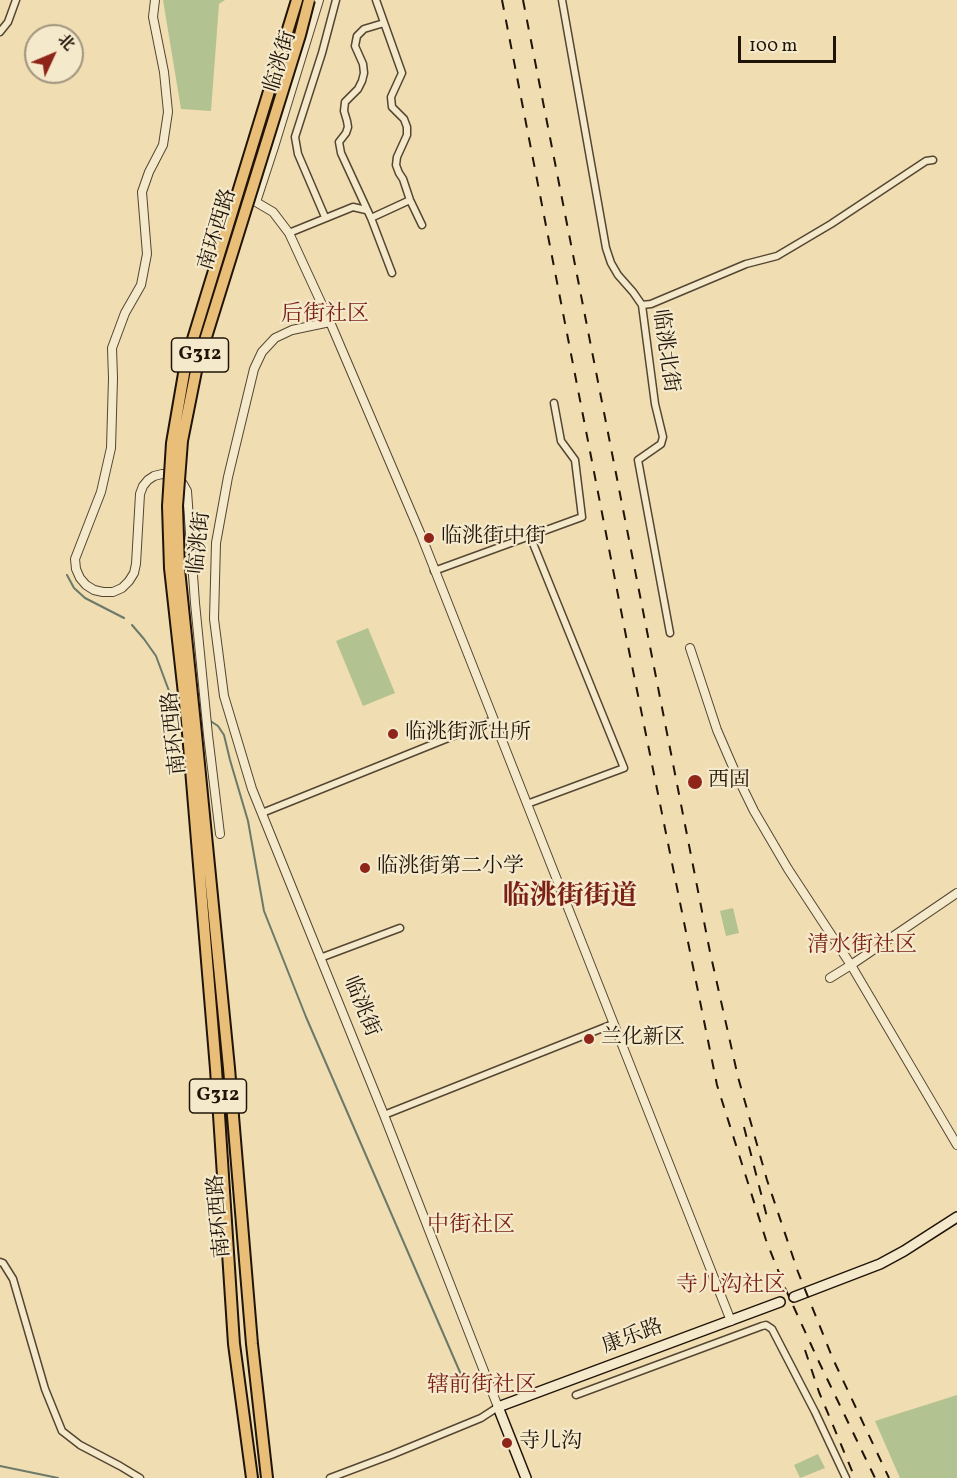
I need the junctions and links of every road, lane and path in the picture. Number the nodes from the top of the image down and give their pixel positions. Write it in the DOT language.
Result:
graph roads {
  1 [pos="16,0"];
  2 [pos="155,0"];
  3 [pos="297,0"];
  4 [pos="309,0"];
  5 [pos="319,0"];
  6 [pos="336,0"];
  7 [pos="376,0"];
  8 [pos="562,0"];
  9 [pos="384,23"];
  10 [pos="0,32"];
  11 [pos="933,160"];
  12 [pos="228,194"];
  13 [pos="410,200"];
  14 [pos="256,202"];
  15 [pos="366,210"];
  16 [pos="325,218"];
  17 [pos="370,218"];
  18 [pos="422,225"];
  19 [pos="289,233"];
  20 [pos="392,273"];
  21 [pos="642,305"];
  22 [pos="330,322"];
  23 [pos="554,403"];
  24 [pos="530,536"];
  25 [pos="434,571"];
  26 [pos="670,633"];
  27 [pos="690,648"];
  28 [pos="493,720"];
  29 [pos="191,723"];
  30 [pos="527,804"];
  31 [pos="262,813"];
  32 [pos="220,834"];
  33 [pos="957,893"];
  34 [pos="400,928"];
  35 [pos="320,958"];
  36 [pos="851,965"];
  37 [pos="830,978"];
  38 [pos="613,1024"];
  39 [pos="384,1115"];
  40 [pos="957,1145"];
  41 [pos="957,1217"];
  42 [pos="1,1261"];
  43 [pos="794,1297"];
  44 [pos="780,1302"];
  45 [pos="730,1321"];
  46 [pos="576,1395"];
  47 [pos="498,1407"];
  48 [pos="252,1474"];
  49 [pos="267,1474"];
  50 [pos="140,1478"];
  51 [pos="330,1478"];
  52 [pos="526,1478"];
  53 [pos="846,1478"];
  1 -- 10 [label="street"];
  2 -- 32 [label="street"];
  3 -- 29 [label="highway, 南环西路 / G312, bridge"];
  4 -- 29 [label="highway, 南环西路 / G312, bridge"];
  5 -- 14 [label="street, 临洮街"];
  6 -- 16 [label="street"];
  7 -- 9 [label="street"];
  8 -- 21 [label="street, 临洮北街"];
  9 -- 13 [label="street"];
  9 -- 15 [label="street"];
  11 -- 21 [label="street"];
  12 -- 14 [label="street"];
  13 -- 17 [label="street"];
  13 -- 18 [label="street"];
  14 -- 19 [label="street"];
  15 -- 16 [label="street"];
  15 -- 17 [label="street"];
  16 -- 19 [label="street"];
  17 -- 20 [label="street"];
  19 -- 22 [label="street"];
  21 -- 26 [label="street, 临洮北街"];
  22 -- 25 [label="street"];
  22 -- 31 [label="street, 临洮街"];
  23 -- 24 [label="street"];
  24 -- 25 [label="street"];
  24 -- 30 [label="street"];
  25 -- 28 [label="street"];
  27 -- 36 [label="street"];
  28 -- 30 [label="street"];
  28 -- 31 [label="street"];
  29 -- 48 [label="highway, 南环西路 / G312"];
  29 -- 49 [label="highway, 南环西路 / G312"];
  30 -- 38 [label="street"];
  31 -- 35 [label="street, 临洮街"];
  33 -- 36 [label="street"];
  34 -- 35 [label="street"];
  35 -- 39 [label="street, 临洮街"];
  36 -- 37 [label="street"];
  36 -- 40 [label="street"];
  38 -- 39 [label="street"];
  38 -- 45 [label="street"];
  39 -- 47 [label="street, 临洮街"];
  41 -- 43 [label="main road"];
  42 -- 50 [label="street"];
  44 -- 45 [label="main road, 康乐路"];
  45 -- 47 [label="main road, 康乐路"];
  46 -- 53 [label="street"];
  47 -- 51 [label="street"];
  47 -- 52 [label="main road"];
}
